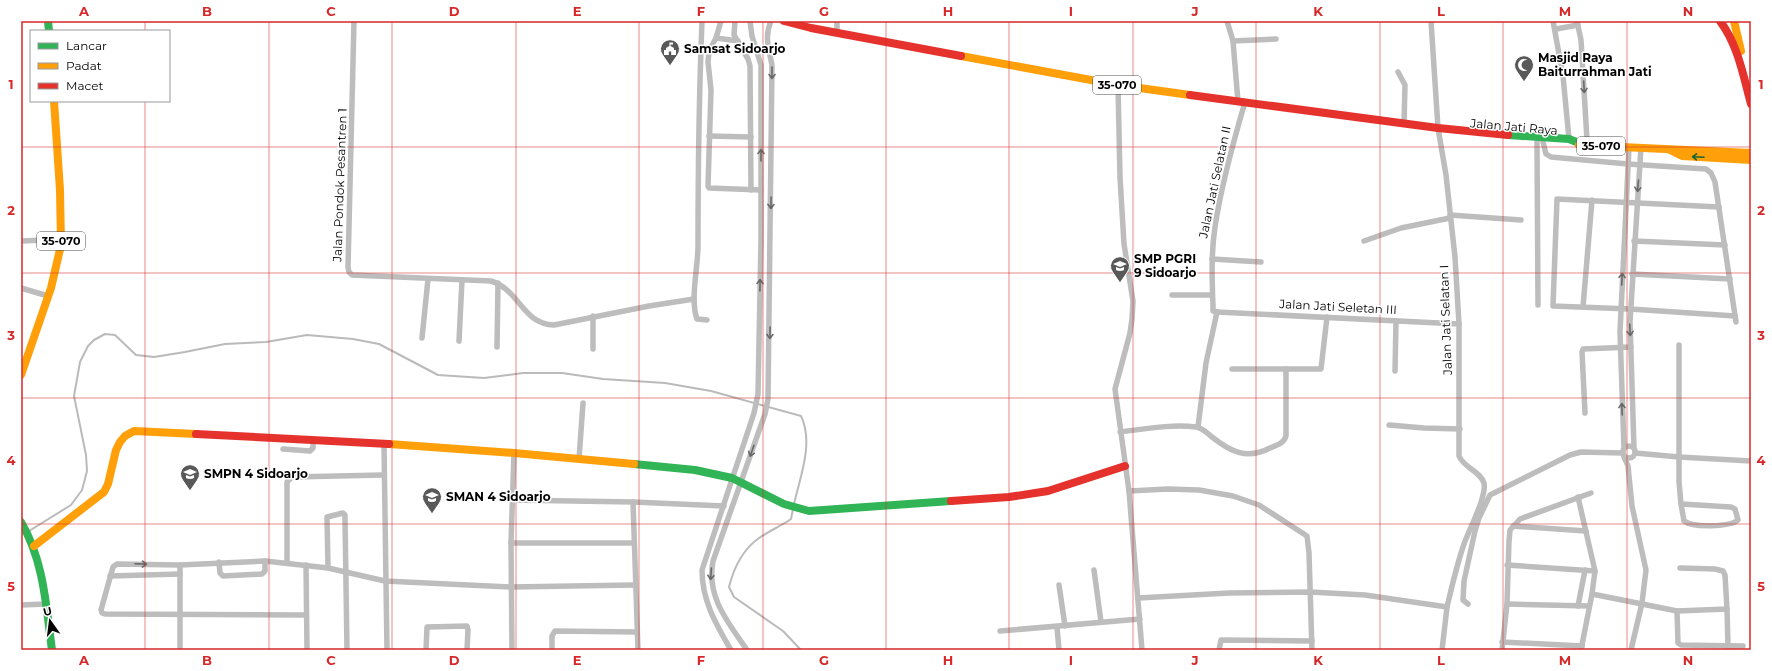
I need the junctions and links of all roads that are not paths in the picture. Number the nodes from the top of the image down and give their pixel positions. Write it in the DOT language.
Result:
graph roads {
  1 [pos="354,21"];
  2 [pos="702,21"];
  3 [pos="721,21"];
  4 [pos="735,21"];
  5 [pos="750,21"];
  6 [pos="771,21"];
  7 [pos="784,21"];
  8 [pos="837,21"];
  9 [pos="1227,21"];
  10 [pos="1431,21"];
  11 [pos="1553,21"];
  12 [pos="1720,21"];
  13 [pos="1734,21"];
  14 [pos="1577,23"];
  15 [pos="812,25"];
  16 [pos="1556,29"];
  17 [pos="837,33"];
  18 [pos="716,38"];
  19 [pos="1276,39"];
  20 [pos="1233,41"];
  21 [pos="738,42"];
  22 [pos="1398,72"];
  23 [pos="1118,86"];
  24 [pos="1751,97"];
  25 [pos="54,102"];
  26 [pos="1241,102"];
  27 [pos="1751,104"];
  28 [pos="1404,124"];
  29 [pos="1438,128"];
  30 [pos="1453,130"];
  31 [pos="709,136"];
  32 [pos="751,137"];
  33 [pos="1569,139"];
  34 [pos="1540,142"];
  35 [pos="1586,143"];
  36 [pos="1629,147"];
  37 [pos="1640,147"];
  38 [pos="1751,147"];
  39 [pos="1666,148"];
  40 [pos="1751,153"];
  41 [pos="1751,160"];
  42 [pos="1628,164"];
  43 [pos="1640,165"];
  44 [pos="771,184"];
  45 [pos="761,187"];
  46 [pos="751,190"];
  47 [pos="1592,200"];
  48 [pos="1626,201"];
  49 [pos="1637,202"];
  50 [pos="1719,207"];
  51 [pos="1450,217"];
  52 [pos="1521,220"];
  53 [pos="761,240"];
  54 [pos="771,240"];
  55 [pos="21,241"];
  56 [pos="1364,241"];
  57 [pos="1634,241"];
  58 [pos="61,245"];
  59 [pos="1725,245"];
  60 [pos="1212,260"];
  61 [pos="1261,262"];
  62 [pos="1632,274"];
  63 [pos="428,279"];
  64 [pos="1730,279"];
  65 [pos="462,280"];
  66 [pos="498,284"];
  67 [pos="21,288"];
  68 [pos="1172,295"];
  69 [pos="1212,295"];
  70 [pos="48,296"];
  71 [pos="694,299"];
  72 [pos="1538,306"];
  73 [pos="1583,307"];
  74 [pos="1620,308"];
  75 [pos="1630,309"];
  76 [pos="1216,312"];
  77 [pos="593,316"];
  78 [pos="1327,317"];
  79 [pos="707,320"];
  80 [pos="1396,321"];
  81 [pos="1458,324"];
  82 [pos="422,338"];
  83 [pos="459,341"];
  84 [pos="1679,345"];
  85 [pos="497,347"];
  86 [pos="1620,347"];
  87 [pos="1631,347"];
  88 [pos="593,349"];
  89 [pos="758,365"];
  90 [pos="769,365"];
  91 [pos="1232,369"];
  92 [pos="1286,369"];
  93 [pos="1394,371"];
  94 [pos="21,375"];
  95 [pos="583,402"];
  96 [pos="1585,413"];
  97 [pos="1390,425"];
  98 [pos="1198,427"];
  99 [pos="1460,429"];
  100 [pos="1120,432"];
  101 [pos="313,440"];
  102 [pos="384,444"];
  103 [pos="283,449"];
  104 [pos="514,453"];
  105 [pos="1623,453"];
  106 [pos="1634,453"];
  107 [pos="1679,457"];
  108 [pos="579,459"];
  109 [pos="1751,461"];
  110 [pos="1125,466"];
  111 [pos="1628,466"];
  112 [pos="383,475"];
  113 [pos="732,478"];
  114 [pos="741,482"];
  115 [pos="1129,491"];
  116 [pos="1591,493"];
  117 [pos="1578,497"];
  118 [pos="511,500"];
  119 [pos="633,502"];
  120 [pos="1681,504"];
  121 [pos="724,506"];
  122 [pos="721,516"];
  123 [pos="728,519"];
  124 [pos="22,524"];
  125 [pos="1513,526"];
  126 [pos="1586,531"];
  127 [pos="713,536"];
  128 [pos="721,538"];
  129 [pos="33,543"];
  130 [pos="634,543"];
  131 [pos="511,544"];
  132 [pos="265,561"];
  133 [pos="219,562"];
  134 [pos="287,563"];
  135 [pos="180,565"];
  136 [pos="306,565"];
  137 [pos="1507,565"];
  138 [pos="328,568"];
  139 [pos="1680,568"];
  140 [pos="1094,570"];
  141 [pos="1585,570"];
  142 [pos="1595,571"];
  143 [pos="346,573"];
  144 [pos="180,574"];
  145 [pos="110,576"];
  146 [pos="385,581"];
  147 [pos="634,585"];
  148 [pos="1059,585"];
  149 [pos="511,587"];
  150 [pos="1310,592"];
  151 [pos="1592,594"];
  152 [pos="1138,598"];
  153 [pos="1642,603"];
  154 [pos="21,604"];
  155 [pos="45,604"];
  156 [pos="1468,604"];
  157 [pos="1507,604"];
  158 [pos="1578,606"];
  159 [pos="1589,606"];
  160 [pos="1447,607"];
  161 [pos="1727,609"];
  162 [pos="1677,610"];
  163 [pos="181,615"];
  164 [pos="306,615"];
  165 [pos="1140,619"];
  166 [pos="1101,622"];
  167 [pos="1065,626"];
  168 [pos="1057,627"];
  169 [pos="1000,630"];
  170 [pos="637,632"];
  171 [pos="1312,641"];
  172 [pos="1502,642"];
  173 [pos="1728,646"];
  174 [pos="1743,646"];
  175 [pos="1581,648"];
  176 [pos="52,650"];
  177 [pos="180,650"];
  178 [pos="307,650"];
  179 [pos="346,650"];
  180 [pos="387,650"];
  181 [pos="426,650"];
  182 [pos="468,650"];
  183 [pos="512,650"];
  184 [pos="552,650"];
  185 [pos="638,650"];
  186 [pos="730,650"];
  187 [pos="746,650"];
  188 [pos="1059,650"];
  189 [pos="1142,650"];
  190 [pos="1219,650"];
  191 [pos="1312,650"];
  192 [pos="1442,650"];
  193 [pos="1502,650"];
  194 [pos="1631,650"];
  1 -- 63 [label="street, Jalan Pondok Pesantren 1"];
  2 -- 71 [label="street"];
  3 -- 18 [label="street"];
  4 -- 21 [label="street"];
  45 -- 5 [label="street, one-way"];
  6 -- 44 [label="street, one-way"];
  7 -- 15 [label="main road, 35-070"];
  8 -- 17 [label="street"];
  9 -- 20 [label="street"];
  10 -- 29 [label="street, Jalan Jati Selatan I"];
  11 -- 16 [label="street"];
  12 -- 27 [label="main road"];
  13 -- 24 [label="main road"];
  14 -- 16 [label="street"];
  14 -- 35 [label="street, one-way"];
  15 -- 17 [label="main road, 35-070"];
  16 -- 33 [label="street"];
  17 -- 23 [label="main road, 35-070"];
  18 -- 21 [label="street"];
  18 -- 31 [label="street"];
  19 -- 20 [label="street"];
  20 -- 26 [label="street"];
  21 -- 32 [label="street"];
  22 -- 28 [label="street"];
  23 -- 26 [label="main road, 35-070"];
  23 -- 100 [label="street"];
  25 -- 58 [label="main road, 35-070"];
  26 -- 28 [label="main road, 35-070"];
  26 -- 60 [label="street, Jalan Jati Selatan II"];
  28 -- 29 [label="main road, 35-070"];
  29 -- 30 [label="main road, 35-070"];
  29 -- 51 [label="street, Jalan Jati Selatan I"];
  30 -- 33 [label="main road, Jalan Jati Raya / 35-070"];
  30 -- 34 [label="main road, Jalan Jati Raya / 35-070"];
  31 -- 32 [label="street"];
  31 -- 46 [label="street"];
  32 -- 46 [label="street"];
  33 -- 35 [label="main road"];
  34 -- 35 [label="main road, Jalan Jati Raya / 35-070"];
  34 -- 42 [label="street"];
  34 -- 72 [label="street"];
  35 -- 36 [label="main road, Jalan Jati Raya / 35-070"];
  35 -- 38 [label="main road, Jalan Jati Raya / 35-070"];
  36 -- 37 [label="main road, Jalan Jati Raya / 35-070"];
  36 -- 42 [label="street"];
  37 -- 39 [label="main road, Jalan Jati Raya / 35-070"];
  37 -- 43 [label="street"];
  39 -- 40 [label="main road, Jalan Jati Raya / 35-070"];
  41 -- 39 [label="main road, Jalan Jati Raya / 35-070, one-way"];
  42 -- 43 [label="street"];
  42 -- 48 [label="street"];
  43 -- 49 [label="street, one-way"];
  43 -- 50 [label="street"];
  44 -- 45 [label="street"];
  44 -- 54 [label="street, one-way"];
  45 -- 46 [label="street"];
  45 -- 53 [label="street"];
  47 -- 48 [label="street"];
  47 -- 73 [label="street"];
  47 -- 73 [label="street"];
  48 -- 49 [label="street"];
  74 -- 48 [label="street, one-way"];
  49 -- 50 [label="street"];
  49 -- 57 [label="street"];
  50 -- 59 [label="street"];
  51 -- 52 [label="street"];
  51 -- 56 [label="street"];
  51 -- 81 [label="street, Jalan Jati Selatan I"];
  53 -- 54 [label="street"];
  89 -- 53 [label="street, one-way"];
  54 -- 90 [label="street, one-way"];
  55 -- 58 [label="street"];
  57 -- 59 [label="street"];
  57 -- 62 [label="street"];
  58 -- 70 [label="main road, 35-070"];
  59 -- 64 [label="street"];
  60 -- 61 [label="street"];
  60 -- 69 [label="street, Jalan Jati Selatan II"];
  62 -- 64 [label="street"];
  62 -- 75 [label="street"];
  63 -- 65 [label="street, Jalan Pondok Pesantren 1"];
  63 -- 82 [label="street"];
  64 -- 75 [label="street"];
  65 -- 66 [label="street, Jalan Pondok Pesantren 1"];
  65 -- 83 [label="street"];
  66 -- 77 [label="street, Jalan Pondok Pesantren 1"];
  66 -- 85 [label="street"];
  67 -- 70 [label="street"];
  68 -- 69 [label="street"];
  69 -- 76 [label="street, Jalan Jati Selatan II"];
  70 -- 94 [label="main road, 35-070"];
  71 -- 77 [label="street, Jalan Pondok Pesantren 1"];
  71 -- 79 [label="street"];
  73 -- 74 [label="street"];
  74 -- 75 [label="street"];
  74 -- 86 [label="street"];
  75 -- 87 [label="street, one-way"];
  76 -- 78 [label="street, Jalan Jati Seletan III"];
  76 -- 98 [label="street"];
  77 -- 88 [label="street"];
  78 -- 80 [label="street, Jalan Jati Seletan III"];
  78 -- 92 [label="street"];
  80 -- 81 [label="street, Jalan Jati Seletan III"];
  80 -- 93 [label="street"];
  81 -- 99 [label="street, Jalan Jati Selatan I"];
  84 -- 107 [label="street"];
  86 -- 87 [label="street"];
  86 -- 96 [label="street"];
  105 -- 86 [label="street, one-way"];
  87 -- 106 [label="street"];
  89 -- 90 [label="street"];
  89 -- 113 [label="street"];
  90 -- 114 [label="street, one-way"];
  91 -- 92 [label="street"];
  92 -- 98 [label="street"];
  95 -- 108 [label="street"];
  97 -- 99 [label="street"];
  98 -- 100 [label="street"];
  99 -- 160 [label="street, Jalan Jati Selatan I"];
  100 -- 110 [label="street"];
  101 -- 102 [label="main road"];
  101 -- 103 [label="street"];
  101 -- 129 [label="main road"];
  102 -- 104 [label="main road"];
  102 -- 112 [label="street"];
  104 -- 108 [label="main road"];
  104 -- 118 [label="street"];
  105 -- 106 [label="street"];
  105 -- 106 [label="street"];
  105 -- 111 [label="street"];
  105 -- 156 [label="street"];
  106 -- 107 [label="street"];
  106 -- 111 [label="street"];
  107 -- 109 [label="street"];
  107 -- 120 [label="street"];
  108 -- 113 [label="main road"];
  110 -- 114 [label="main road"];
  110 -- 115 [label="street"];
  111 -- 153 [label="street"];
  112 -- 134 [label="street"];
  112 -- 146 [label="street"];
  113 -- 114 [label="main road"];
  113 -- 121 [label="street"];
  114 -- 123 [label="street"];
  115 -- 150 [label="street"];
  115 -- 152 [label="street"];
  116 -- 117 [label="street"];
  117 -- 125 [label="street"];
  117 -- 126 [label="street"];
  118 -- 119 [label="street"];
  118 -- 131 [label="street"];
  119 -- 121 [label="street"];
  119 -- 130 [label="street"];
  120 -- 120 [label="street"];
  121 -- 122 [label="street"];
  122 -- 123 [label="street"];
  122 -- 127 [label="street"];
  123 -- 128 [label="street"];
  124 -- 129 [label="main road"];
  125 -- 126 [label="street"];
  125 -- 137 [label="street"];
  126 -- 142 [label="street"];
  127 -- 128 [label="street"];
  127 -- 186 [label="street"];
  128 -- 187 [label="street, one-way"];
  129 -- 155 [label="main road"];
  130 -- 131 [label="street"];
  130 -- 147 [label="street"];
  131 -- 149 [label="street"];
  132 -- 133 [label="street"];
  132 -- 133 [label="street"];
  132 -- 134 [label="street"];
  133 -- 135 [label="street"];
  134 -- 136 [label="street"];
  135 -- 144 [label="street"];
  145 -- 135 [label="street, one-way"];
  136 -- 138 [label="street"];
  136 -- 164 [label="street"];
  137 -- 141 [label="street"];
  137 -- 157 [label="street"];
  138 -- 143 [label="street"];
  138 -- 143 [label="street"];
  139 -- 161 [label="street"];
  140 -- 166 [label="street"];
  141 -- 142 [label="street"];
  141 -- 158 [label="street"];
  142 -- 151 [label="street"];
  143 -- 146 [label="street"];
  143 -- 179 [label="street"];
  144 -- 145 [label="street"];
  144 -- 163 [label="street"];
  145 -- 163 [label="street"];
  146 -- 149 [label="street"];
  146 -- 180 [label="street"];
  147 -- 149 [label="street"];
  147 -- 170 [label="street"];
  148 -- 167 [label="street"];
  149 -- 183 [label="street"];
  150 -- 152 [label="street"];
  150 -- 160 [label="street"];
  150 -- 171 [label="street"];
  151 -- 153 [label="street"];
  151 -- 159 [label="street"];
  152 -- 165 [label="street"];
  153 -- 162 [label="street"];
  153 -- 194 [label="street"];
  154 -- 155 [label="street"];
  155 -- 176 [label="main road"];
  157 -- 158 [label="street"];
  157 -- 172 [label="street"];
  158 -- 159 [label="street"];
  159 -- 175 [label="street"];
  160 -- 192 [label="street"];
  161 -- 162 [label="street"];
  161 -- 173 [label="street"];
  162 -- 173 [label="street"];
  163 -- 164 [label="street"];
  163 -- 177 [label="street"];
  164 -- 178 [label="street"];
  165 -- 166 [label="street"];
  165 -- 189 [label="street"];
  166 -- 167 [label="street"];
  167 -- 168 [label="street"];
  168 -- 169 [label="street"];
  168 -- 188 [label="street"];
  170 -- 184 [label="street"];
  170 -- 185 [label="street"];
  171 -- 190 [label="street"];
  171 -- 191 [label="street"];
  172 -- 175 [label="street"];
  172 -- 193 [label="street"];
  173 -- 174 [label="street"];
  181 -- 182 [label="street"];
}
